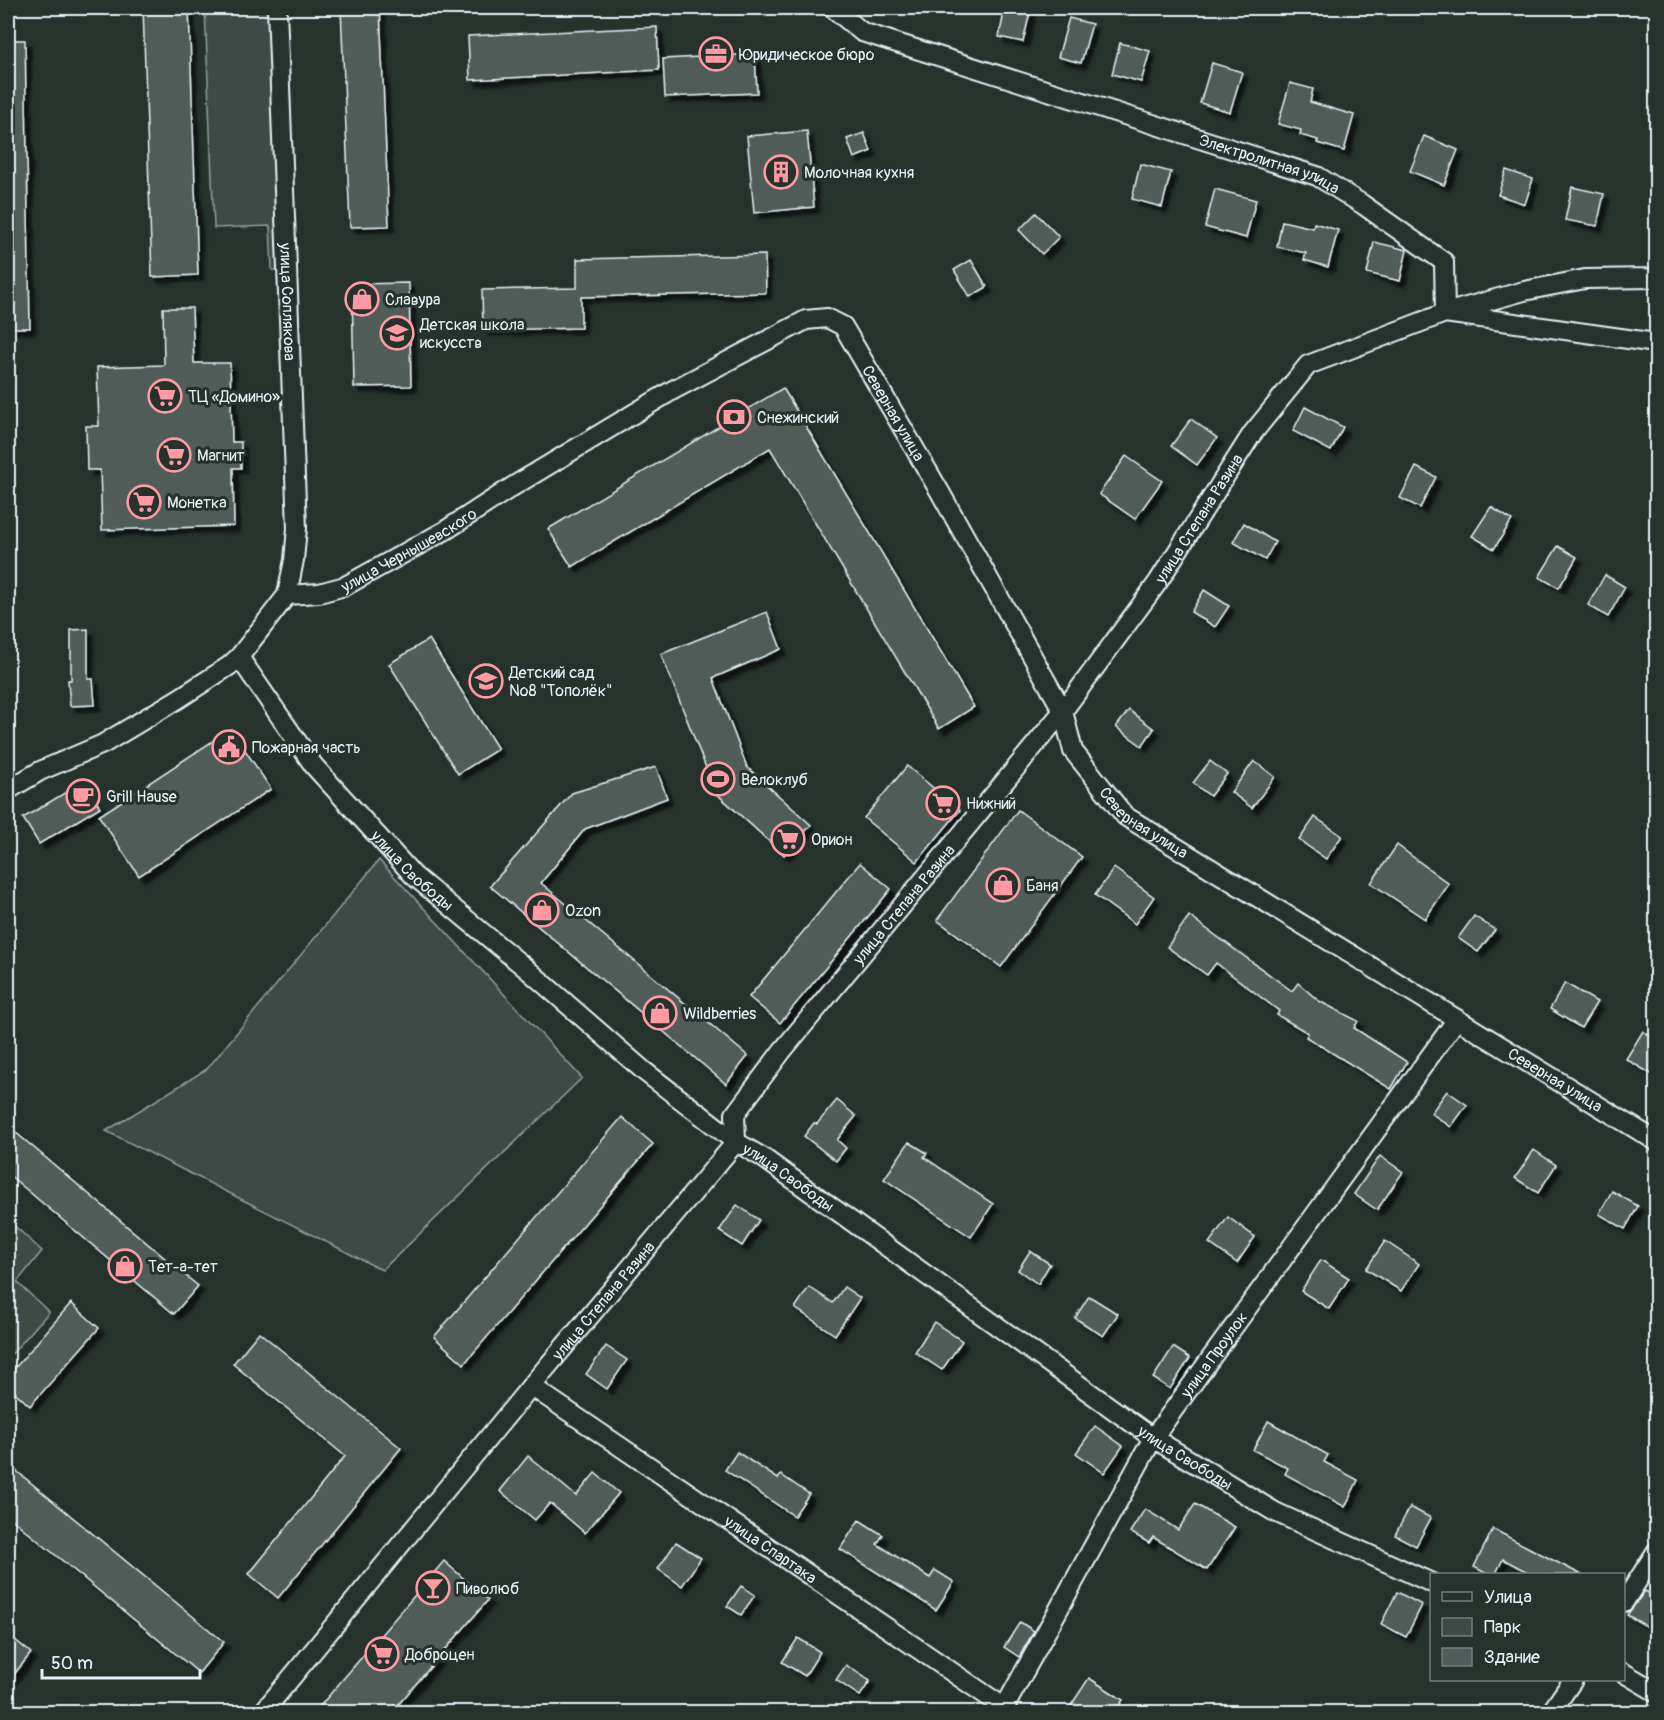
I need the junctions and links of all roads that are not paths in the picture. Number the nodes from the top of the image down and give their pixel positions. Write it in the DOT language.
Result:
graph roads {
  1 [pos="277,8"];
  2 [pos="833,8"];
  3 [pos="1656,277"];
  4 [pos="1445,313"];
  5 [pos="827,318"];
  6 [pos="1656,344"];
  7 [pos="287,595"];
  8 [pos="238,657"];
  9 [pos="1063,711"];
  10 [pos="8,790"];
  11 [pos="1457,1019"];
  12 [pos="736,1142"];
  13 [pos="1656,1142"];
  14 [pos="531,1386"];
  15 [pos="1153,1438"];
  16 [pos="1656,1552"];
  17 [pos="1430,1583"];
  18 [pos="1625,1599"];
  19 [pos="1625,1674"];
  20 [pos="1572,1681"];
  21 [pos="1656,1692"];
  22 [pos="1005,1711"];
  23 [pos="262,1713"];
  24 [pos="1551,1713"];
  1 -- 7 [label="street, улица Соплякова"];
  2 -- 4 [label="street, Электролитная улица"];
  3 -- 4 [label="street, улица Степана Разина"];
  4 -- 6 [label="street"];
  4 -- 9 [label="street, улица Степана Разина"];
  5 -- 7 [label="street, улица Чернышевского"];
  5 -- 9 [label="street, Северная улица"];
  7 -- 8 [label="street"];
  8 -- 10 [label="street"];
  8 -- 12 [label="street, улица Свободы"];
  9 -- 11 [label="street, Северная улица"];
  9 -- 12 [label="street, улица Степана Разина"];
  11 -- 13 [label="street, Северная улица"];
  11 -- 15 [label="street, улица Проулок"];
  12 -- 14 [label="street, улица Степана Разина"];
  12 -- 15 [label="street, улица Свободы"];
  14 -- 22 [label="street, улица Спартака"];
  14 -- 23 [label="street, улица Степана Разина"];
  15 -- 17 [label="street, улица Свободы"];
  15 -- 22 [label="street, улица Проулок"];
  16 -- 18 [label="street"];
  19 -- 21 [label="street"];
  20 -- 24 [label="street"];
}
